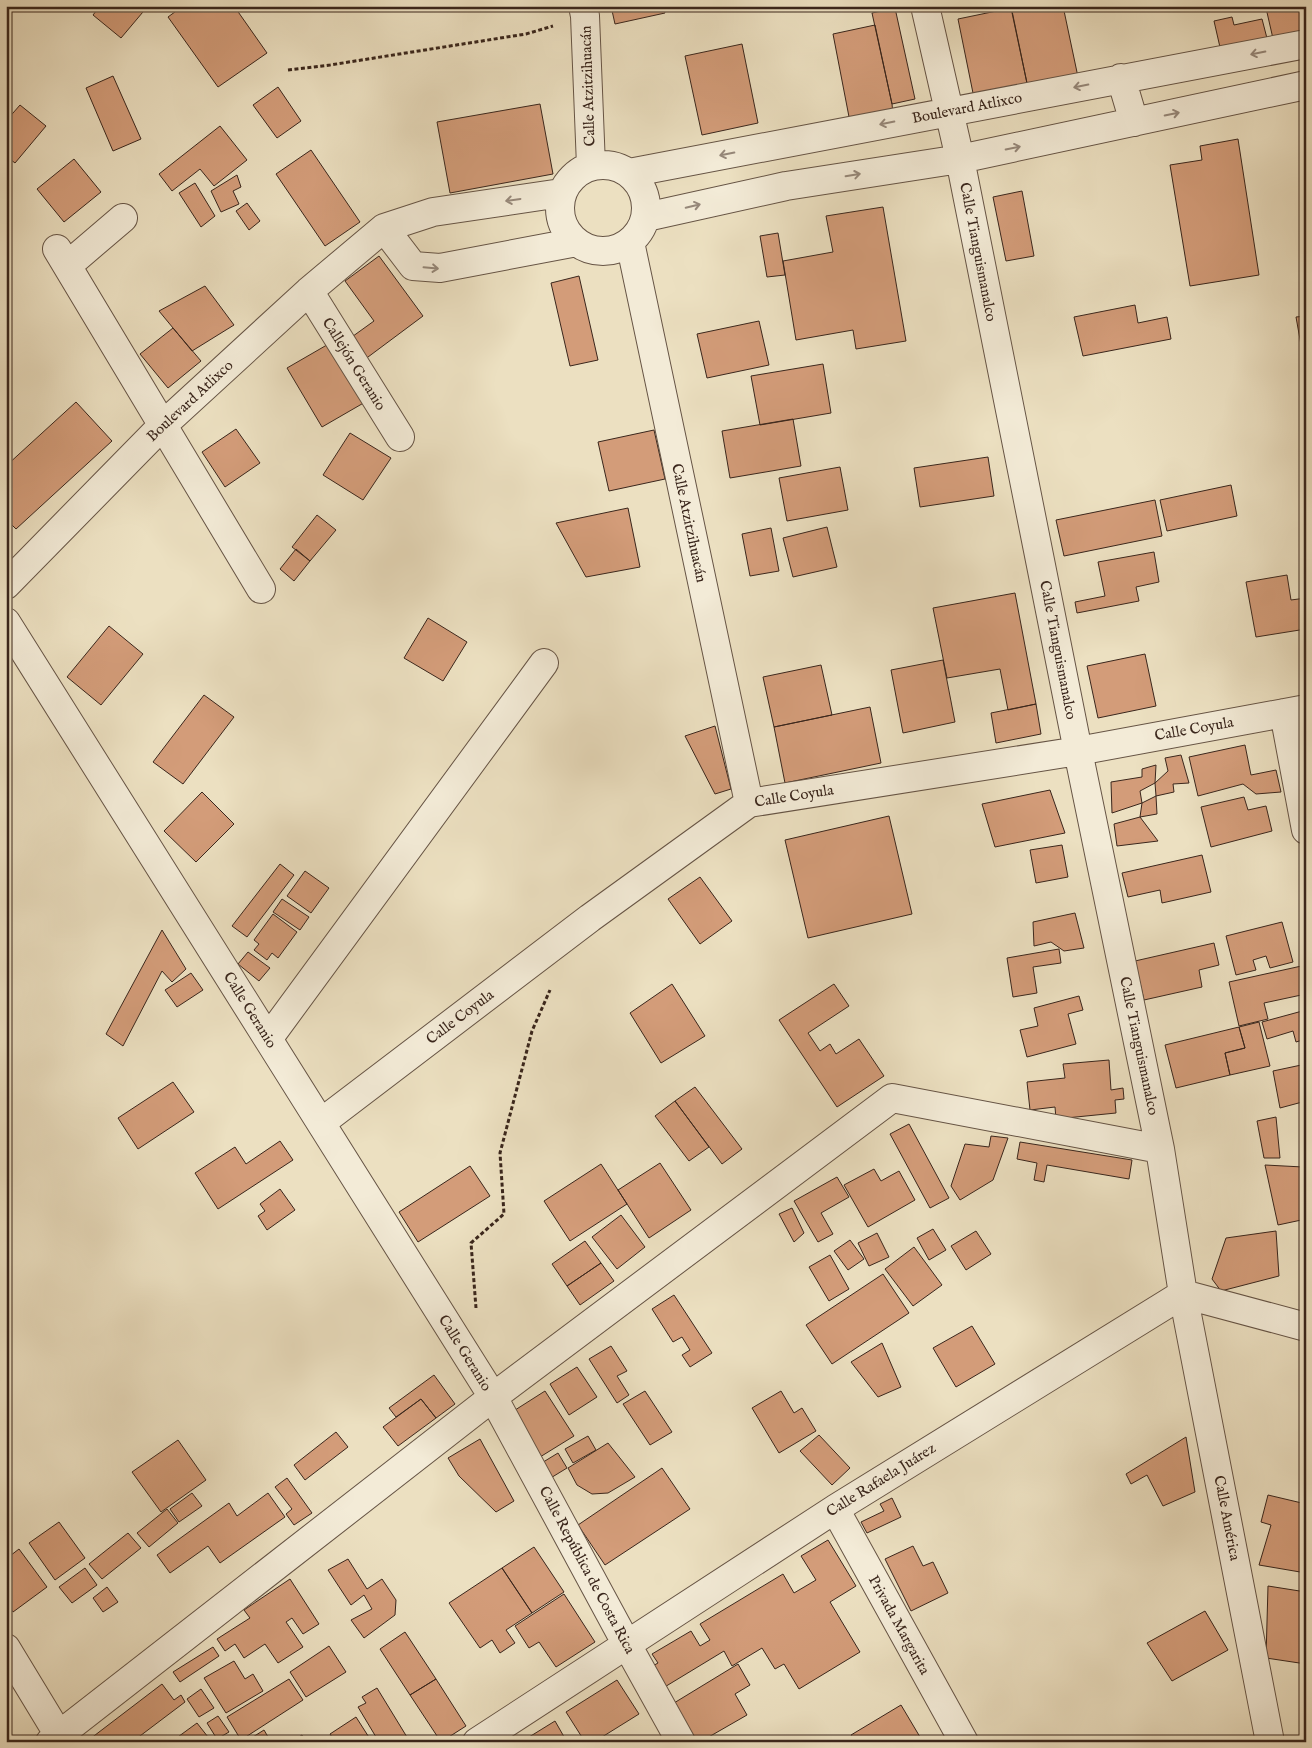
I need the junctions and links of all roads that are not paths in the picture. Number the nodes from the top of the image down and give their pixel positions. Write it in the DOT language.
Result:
graph roads {
  1 [pos="925,6"];
  2 [pos="584,11"];
  3 [pos="1306,44"];
  4 [pos="1121,78"];
  5 [pos="1306,85"];
  6 [pos="948,111"];
  7 [pos="1134,122"];
  8 [pos="771,146"];
  9 [pos="960,159"];
  10 [pos="591,166"];
  11 [pos="629,172"];
  12 [pos="786,186"];
  13 [pos="562,193"];
  14 [pos="646,217"];
  15 [pos="123,218"];
  16 [pos="384,228"];
  17 [pos="577,242"];
  18 [pos="630,242"];
  19 [pos="309,291"];
  20 [pos="163,425"];
  21 [pos="400,437"];
  22 [pos="6,585"];
  23 [pos="261,589"];
  24 [pos="6,622"];
  25 [pos="544,663"];
  26 [pos="1295,711"];
  27 [pos="1078,751"];
  28 [pos="749,803"];
  29 [pos="1306,830"];
  30 [pos="268,1039"];
  31 [pos="322,1122"];
  32 [pos="1160,1149"];
  33 [pos="1183,1294"];
  34 [pos="1306,1327"];
  35 [pos="493,1398"];
  36 [pos="835,1509"];
  37 [pos="626,1643"];
  38 [pos="6,1648"];
  39 [pos="57,1740"];
  40 [pos="476,1742"];
  41 [pos="681,1742"];
  42 [pos="964,1742"];
  43 [pos="1270,1742"];
  1 -- 6 [label="street, Calle Tianguismanalco"];
  2 -- 10 [label="street, Calle Atzitzihuacán"];
  3 -- 4 [label="street, Boulevard Atlixco, one-way"];
  4 -- 6 [label="street, Boulevard Atlixco, one-way"];
  4 -- 7 [label="street"];
  7 -- 5 [label="street, one-way"];
  6 -- 8 [label="street, Boulevard Atlixco, one-way"];
  6 -- 9 [label="street, Calle Tianguismanalco"];
  9 -- 7 [label="street, one-way"];
  8 -- 11 [label="street, Boulevard Atlixco, one-way"];
  8 -- 12 [label="street"];
  12 -- 9 [label="street, one-way"];
  9 -- 27 [label="street, Calle Tianguismanalco"];
  10 -- 11 [label="street, Boulevard Atlixco"];
  10 -- 13 [label="street"];
  11 -- 14 [label="street"];
  14 -- 12 [label="street, one-way"];
  13 -- 16 [label="street, Boulevard Atlixco, one-way"];
  13 -- 17 [label="street"];
  14 -- 18 [label="street"];
  15 -- 20 [label="street"];
  16 -- 17 [label="street, one-way"];
  16 -- 19 [label="street, Boulevard Atlixco"];
  17 -- 18 [label="street"];
  18 -- 28 [label="street, Calle Atzitzihuacán"];
  19 -- 20 [label="street, Boulevard Atlixco"];
  19 -- 21 [label="street, Callejón Geranio"];
  20 -- 22 [label="street, Boulevard Atlixco"];
  20 -- 23 [label="street"];
  24 -- 30 [label="street, Calle Geranio"];
  25 -- 30 [label="street"];
  26 -- 27 [label="street, Calle Coyula"];
  26 -- 29 [label="street"];
  27 -- 28 [label="street, Calle Coyula"];
  27 -- 32 [label="street, Calle Tianguismanalco"];
  28 -- 31 [label="street, Calle Coyula"];
  30 -- 31 [label="street, Calle Geranio"];
  31 -- 35 [label="street, Calle Geranio"];
  32 -- 33 [label="street, Calle Tianguismanalco"];
  32 -- 35 [label="street"];
  33 -- 34 [label="street"];
  33 -- 36 [label="street, Calle Rafaela Juárez"];
  33 -- 43 [label="street, Calle América"];
  35 -- 37 [label="street, Calle República de Costa Rica"];
  35 -- 39 [label="street"];
  36 -- 37 [label="street, Calle Rafaela Juárez"];
  36 -- 42 [label="street, Privada Margarita"];
  37 -- 40 [label="street, Calle Rafaela Juárez"];
  37 -- 41 [label="street, Calle República de Costa Rica"];
  38 -- 39 [label="street"];
}
